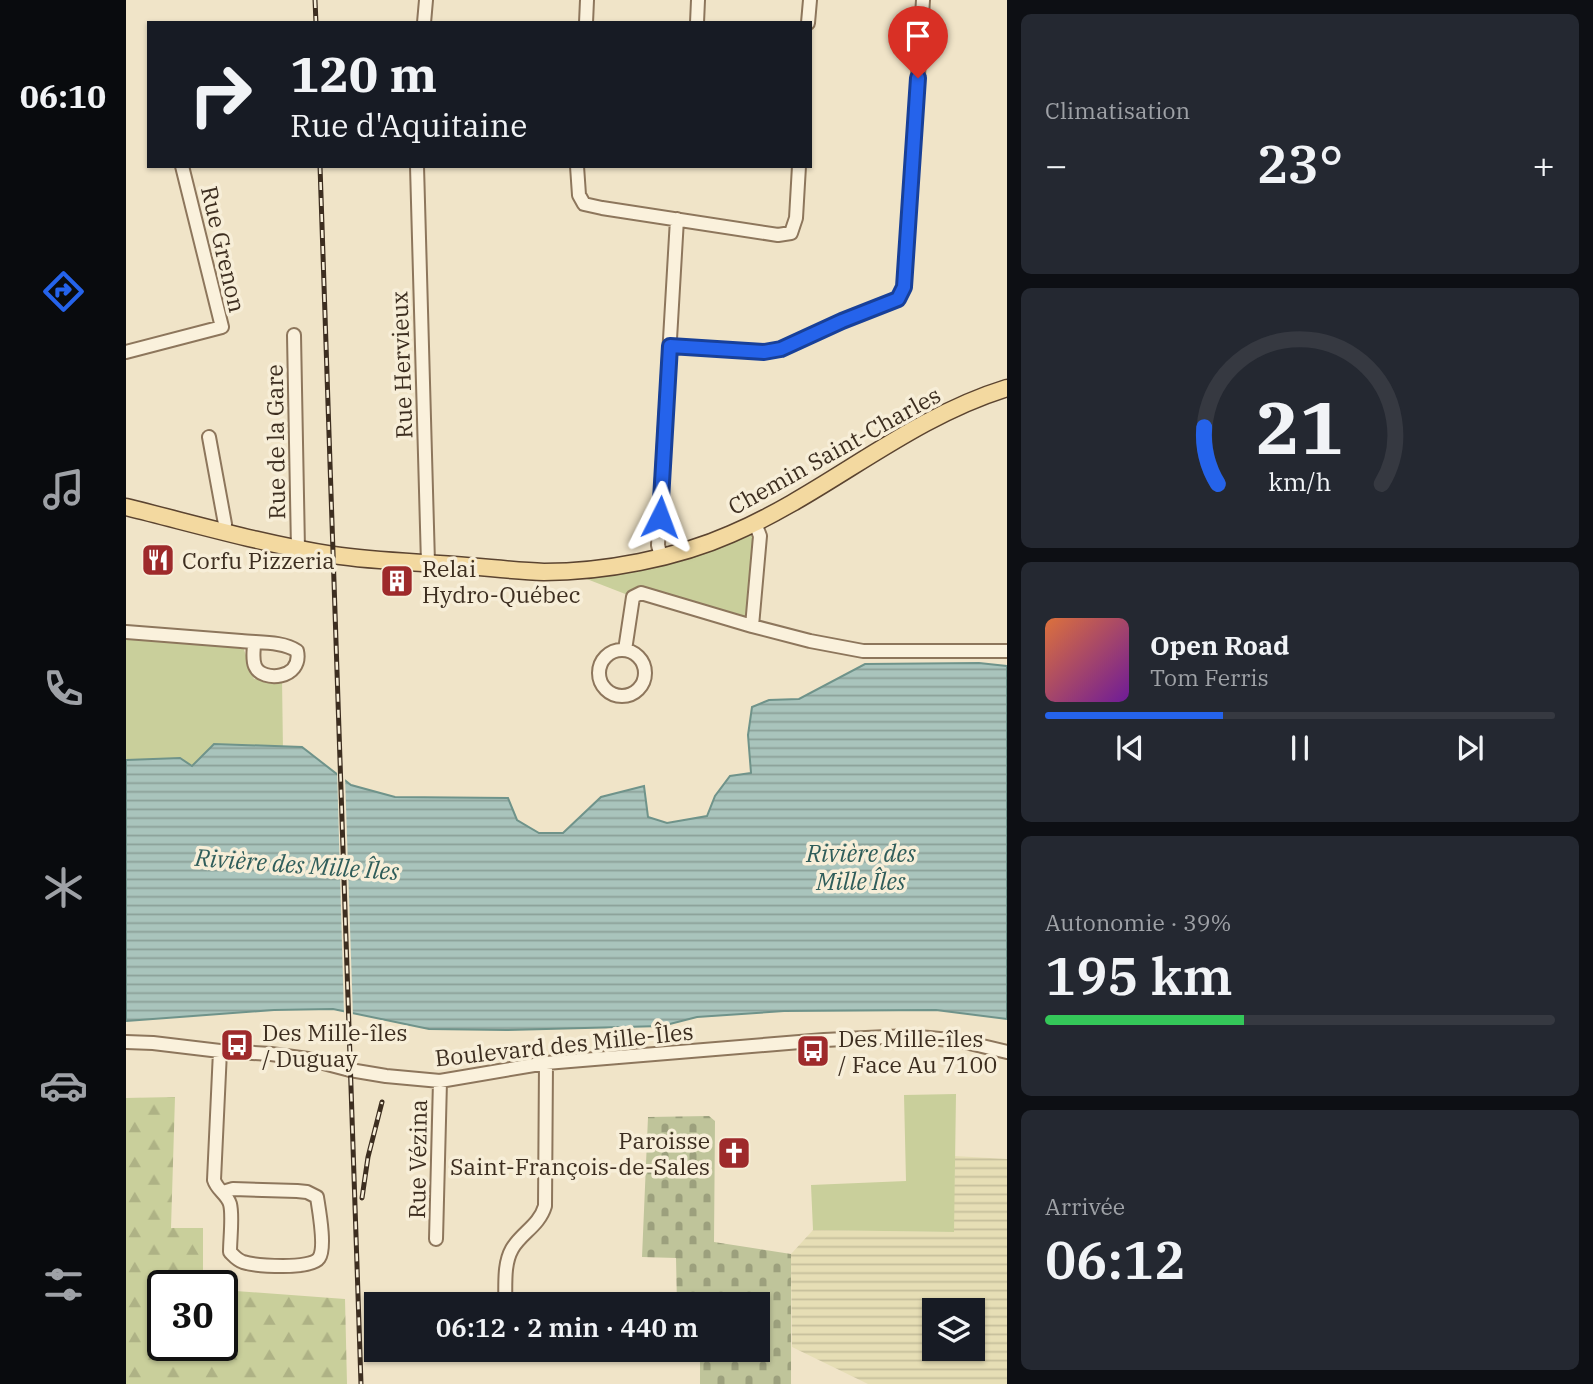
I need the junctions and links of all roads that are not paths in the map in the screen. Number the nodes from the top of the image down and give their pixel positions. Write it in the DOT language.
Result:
graph roads {
  1 [pos="426,0"];
  2 [pos="587,0"];
  3 [pos="698,0"];
  4 [pos="810,0"];
  5 [pos="923,0"];
  6 [pos="424,21"];
  7 [pos="586,21"];
  8 [pos="697,21"];
  9 [pos="808,21"];
  10 [pos="183,168"];
  11 [pos="416,168"];
  12 [pos="577,168"];
  13 [pos="799,168"];
  14 [pos="677,219"];
  15 [pos="294,335"];
  16 [pos="670,346"];
  17 [pos="126,352"];
  18 [pos="1007,388"];
  19 [pos="209,437"];
  20 [pos="126,507"];
  21 [pos="755,523"];
  22 [pos="223,532"];
  23 [pos="303,550"];
  24 [pos="661,557"];
  25 [pos="428,563"];
  26 [pos="752,626"];
  27 [pos="126,632"];
  28 [pos="254,643"];
  29 [pos="625,650"];
  30 [pos="1007,651"];
  31 [pos="126,1042"];
  32 [pos="220,1051"];
  33 [pos="1007,1052"];
  34 [pos="546,1063"];
  35 [pos="440,1081"];
  36 [pos="223,1192"];
  37 [pos="436,1239"];
  38 [pos="506,1292"];
  1 -- 6 [label="street"];
  2 -- 7 [label="street"];
  3 -- 8 [label="street"];
  4 -- 9 [label="street"];
  5 -- 16 [label="street"];
  10 -- 17 [label="street, Rue Grenon"];
  11 -- 25 [label="street, Rue Hervieux"];
  12 -- 14 [label="street"];
  13 -- 14 [label="street"];
  14 -- 16 [label="street"];
  15 -- 23 [label="street, Rue de la Gare"];
  16 -- 24 [label="street"];
  18 -- 21 [label="main road, Chemin Saint-Charles"];
  19 -- 22 [label="street"];
  20 -- 22 [label="main road, Chemin Saint-Charles"];
  21 -- 24 [label="main road, Chemin Saint-Charles"];
  21 -- 26 [label="street"];
  22 -- 23 [label="main road, Chemin Saint-Charles"];
  23 -- 25 [label="main road, Chemin Saint-Charles"];
  24 -- 25 [label="main road, Chemin Saint-Charles"];
  26 -- 29 [label="street"];
  26 -- 30 [label="street"];
  27 -- 28 [label="street"];
  31 -- 32 [label="street, Boulevard des Mille-Îles"];
  32 -- 35 [label="street, Boulevard des Mille-Îles"];
  32 -- 36 [label="street"];
  33 -- 34 [label="street, Boulevard des Mille-Îles"];
  34 -- 35 [label="street, Boulevard des Mille-Îles"];
  34 -- 38 [label="street"];
  35 -- 37 [label="street, Rue Vézina"];
  36 -- 36 [label="street"];
}
